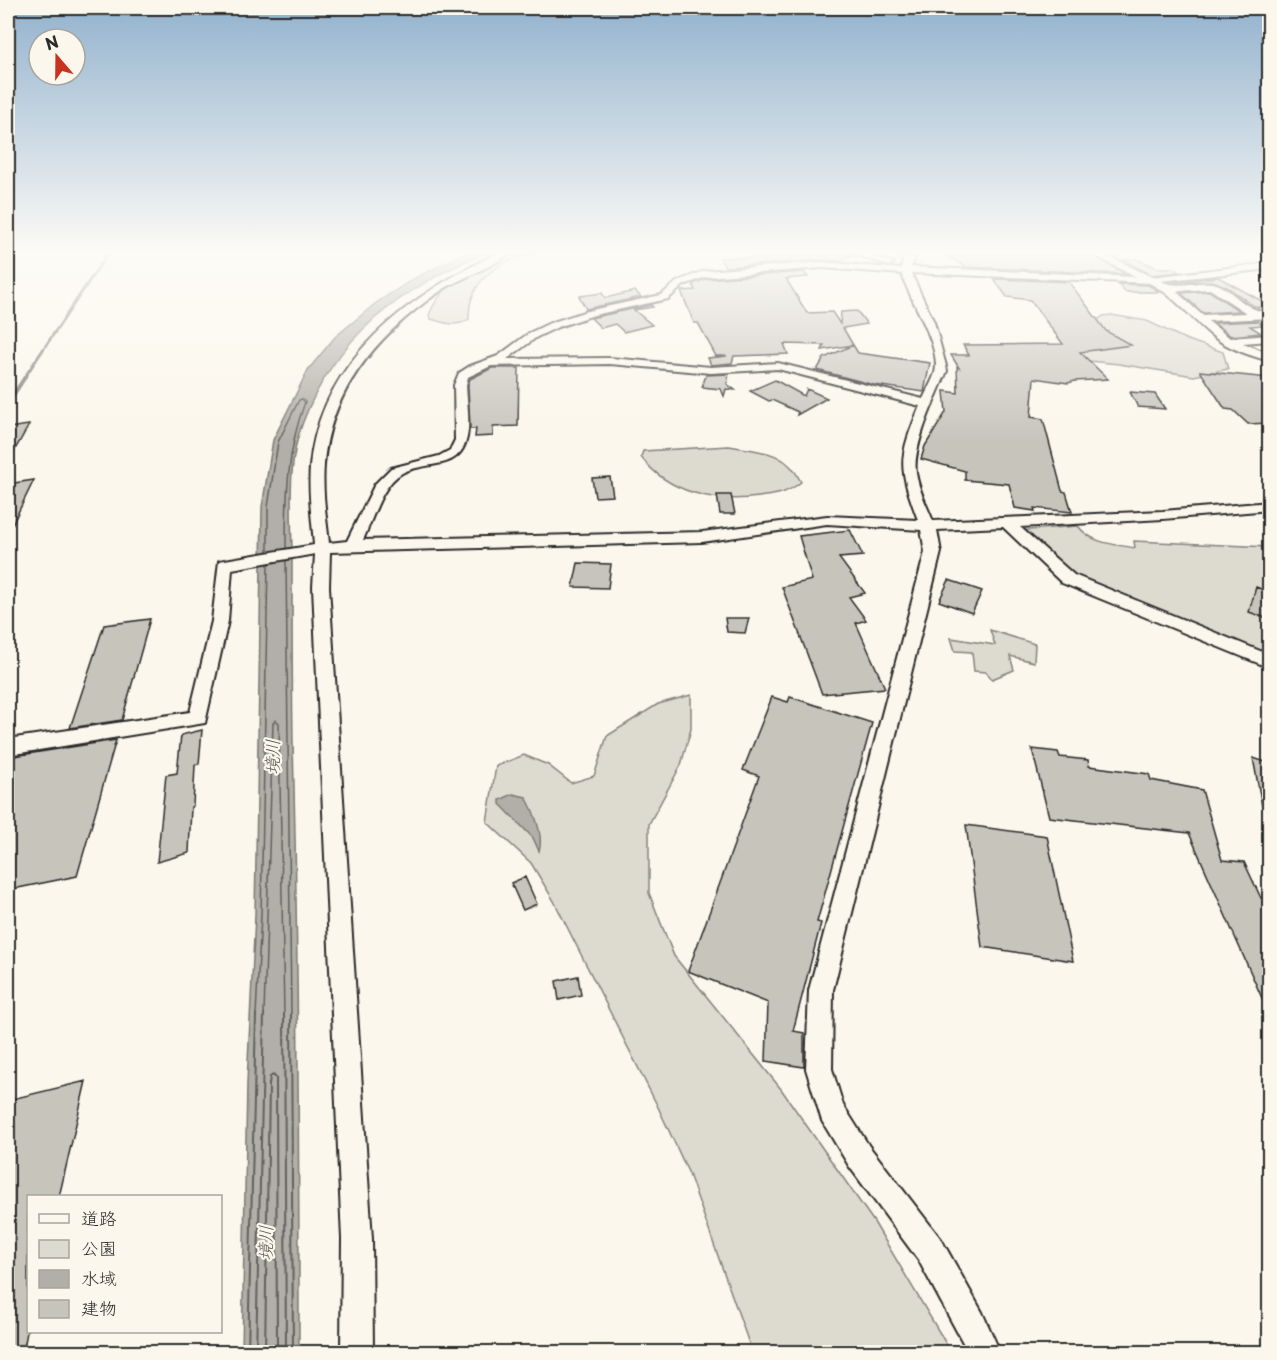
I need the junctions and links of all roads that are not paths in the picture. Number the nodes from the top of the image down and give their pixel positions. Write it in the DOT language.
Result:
graph roads {
  1 [pos="398,316"];
  2 [pos="581,316"];
  3 [pos="927,316"];
  4 [pos="1244,316"];
  5 [pos="1202,318"];
  6 [pos="1269,338"];
  7 [pos="1227,341"];
  8 [pos="1269,358"];
  9 [pos="489,363"];
  10 [pos="929,404"];
  11 [pos="1269,506"];
  12 [pos="1006,522"];
  13 [pos="928,526"];
  14 [pos="353,545"];
  15 [pos="319,548"];
  16 [pos="1269,662"];
  17 [pos="8,747"];
  18 [pos="357,1353"];
  19 [pos="984,1353"];
  1 -- 15 [label="street"];
  2 -- 9 [label="street"];
  3 -- 10 [label="street"];
  4 -- 5 [label="street"];
  5 -- 7 [label="street"];
  6 -- 7 [label="street"];
  7 -- 8 [label="street"];
  9 -- 10 [label="street"];
  9 -- 14 [label="street"];
  10 -- 13 [label="street"];
  11 -- 12 [label="street"];
  12 -- 13 [label="street"];
  12 -- 16 [label="street"];
  13 -- 14 [label="street"];
  13 -- 19 [label="street"];
  14 -- 15 [label="street"];
  15 -- 17 [label="street"];
  15 -- 18 [label="street"];
}
